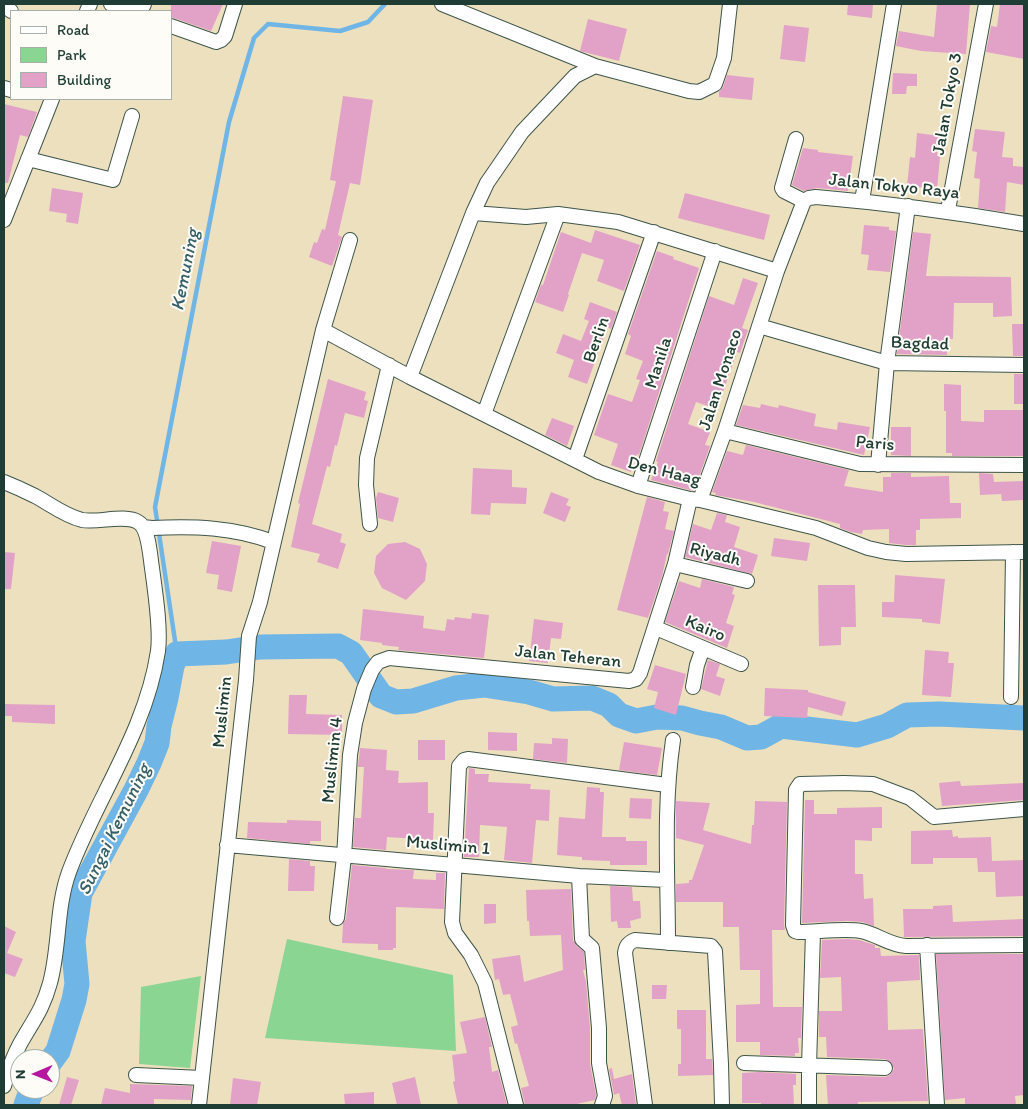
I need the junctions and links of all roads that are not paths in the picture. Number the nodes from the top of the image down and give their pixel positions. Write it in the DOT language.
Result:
graph roads {
  1 [pos="111,4"];
  2 [pos="235,4"];
  3 [pos="442,4"];
  4 [pos="730,4"];
  5 [pos="894,4"];
  6 [pos="986,4"];
  7 [pos="129,10"];
  8 [pos="172,26"];
  9 [pos="595,66"];
  10 [pos="49,100"];
  11 [pos="132,116"];
  12 [pos="796,138"];
  13 [pos="28,159"];
  14 [pos="804,201"];
  15 [pos="862,201"];
  16 [pos="908,206"];
  17 [pos="948,210"];
  18 [pos="473,213"];
  19 [pos="558,214"];
  20 [pos="4,220"];
  21 [pos="1024,224"];
  22 [pos="654,232"];
  23 [pos="350,240"];
  24 [pos="715,251"];
  25 [pos="778,271"];
  26 [pos="758,326"];
  27 [pos="323,330"];
  28 [pos="887,364"];
  29 [pos="389,365"];
  30 [pos="1024,365"];
  31 [pos="410,377"];
  32 [pos="484,414"];
  33 [pos="725,430"];
  34 [pos="575,459"];
  35 [pos="1024,464"];
  36 [pos="878,465"];
  37 [pos="4,482"];
  38 [pos="638,486"];
  39 [pos="695,500"];
  40 [pos="370,524"];
  41 [pos="147,528"];
  42 [pos="273,542"];
  43 [pos="1019,552"];
  44 [pos="675,564"];
  45 [pos="747,581"];
  46 [pos="656,628"];
  47 [pos="703,648"];
  48 [pos="741,664"];
  49 [pos="372,670"];
  50 [pos="693,687"];
  51 [pos="1011,697"];
  52 [pos="673,740"];
  53 [pos="667,785"];
  54 [pos="1024,809"];
  55 [pos="227,845"];
  56 [pos="344,857"];
  57 [pos="454,865"];
  58 [pos="578,876"];
  59 [pos="666,880"];
  60 [pos="337,918"];
  61 [pos="813,932"];
  62 [pos="668,943"];
  63 [pos="1024,944"];
  64 [pos="927,945"];
  65 [pos="744,1063"];
  66 [pos="809,1066"];
  67 [pos="885,1068"];
  68 [pos="136,1075"];
  69 [pos="202,1078"];
  70 [pos="4,1086"];
  71 [pos="199,1105"];
  72 [pos="516,1105"];
  73 [pos="602,1105"];
  74 [pos="645,1105"];
  75 [pos="722,1105"];
  76 [pos="810,1105"];
  77 [pos="938,1105"];
  1 -- 7 [label="street"];
  2 -- 8 [label="street"];
  3 -- 9 [label="street"];
  4 -- 9 [label="street"];
  5 -- 15 [label="street"];
  6 -- 17 [label="street, Jalan Tokyo 3"];
  9 -- 18 [label="street"];
  10 -- 13 [label="street"];
  11 -- 13 [label="street"];
  12 -- 14 [label="street"];
  13 -- 20 [label="street"];
  14 -- 15 [label="street, Jalan Tokyo Raya"];
  14 -- 25 [label="street, Jalan Tokyo Raya"];
  15 -- 16 [label="street, Jalan Tokyo Raya"];
  16 -- 17 [label="street, Jalan Tokyo Raya"];
  16 -- 28 [label="street"];
  17 -- 21 [label="street, Jalan Tokyo Raya"];
  18 -- 19 [label="street"];
  18 -- 31 [label="street"];
  19 -- 22 [label="street"];
  19 -- 32 [label="street"];
  22 -- 24 [label="street"];
  22 -- 34 [label="street, Berlin"];
  23 -- 27 [label="street, Muslimin"];
  24 -- 25 [label="street"];
  24 -- 38 [label="street, Manila"];
  25 -- 26 [label="street, Jalan Monaco"];
  26 -- 28 [label="street, Bagdad"];
  26 -- 33 [label="street, Jalan Monaco"];
  27 -- 29 [label="street, Den Haag"];
  27 -- 42 [label="street, Muslimin"];
  28 -- 30 [label="street, Bagdad"];
  28 -- 36 [label="street"];
  29 -- 31 [label="street, Den Haag"];
  29 -- 40 [label="street"];
  31 -- 32 [label="street, Den Haag"];
  32 -- 34 [label="street, Den Haag"];
  33 -- 36 [label="street, Paris"];
  33 -- 39 [label="street, Jalan Monaco"];
  34 -- 38 [label="street, Den Haag"];
  35 -- 36 [label="street, Paris"];
  37 -- 41 [label="street"];
  38 -- 39 [label="street, Den Haag"];
  39 -- 43 [label="street, Den Haag"];
  39 -- 44 [label="street, Jalan Teheran"];
  41 -- 42 [label="street"];
  41 -- 70 [label="street"];
  42 -- 55 [label="street, Muslimin"];
  43 -- 51 [label="street"];
  44 -- 45 [label="street, Riyadh"];
  44 -- 46 [label="street, Jalan Teheran"];
  46 -- 47 [label="street, Kairo"];
  46 -- 49 [label="street, Jalan Teheran"];
  47 -- 48 [label="street, Kairo"];
  47 -- 50 [label="street"];
  49 -- 56 [label="street, Muslimin 4"];
  52 -- 53 [label="street"];
  53 -- 57 [label="street"];
  53 -- 59 [label="street"];
  54 -- 61 [label="street"];
  55 -- 56 [label="street, Muslimin 1"];
  55 -- 69 [label="street, Muslimin"];
  56 -- 57 [label="street, Muslimin 1"];
  56 -- 60 [label="street, Muslimin 4"];
  57 -- 58 [label="street, Muslimin 1"];
  57 -- 72 [label="street"];
  58 -- 59 [label="street, Muslimin 1"];
  58 -- 73 [label="street"];
  59 -- 62 [label="street"];
  61 -- 64 [label="street"];
  61 -- 66 [label="street"];
  62 -- 74 [label="street"];
  62 -- 75 [label="street"];
  63 -- 64 [label="street"];
  64 -- 77 [label="street"];
  65 -- 66 [label="street"];
  66 -- 67 [label="street"];
  66 -- 76 [label="street"];
  68 -- 69 [label="street"];
  69 -- 71 [label="street, Muslimin"];
}
